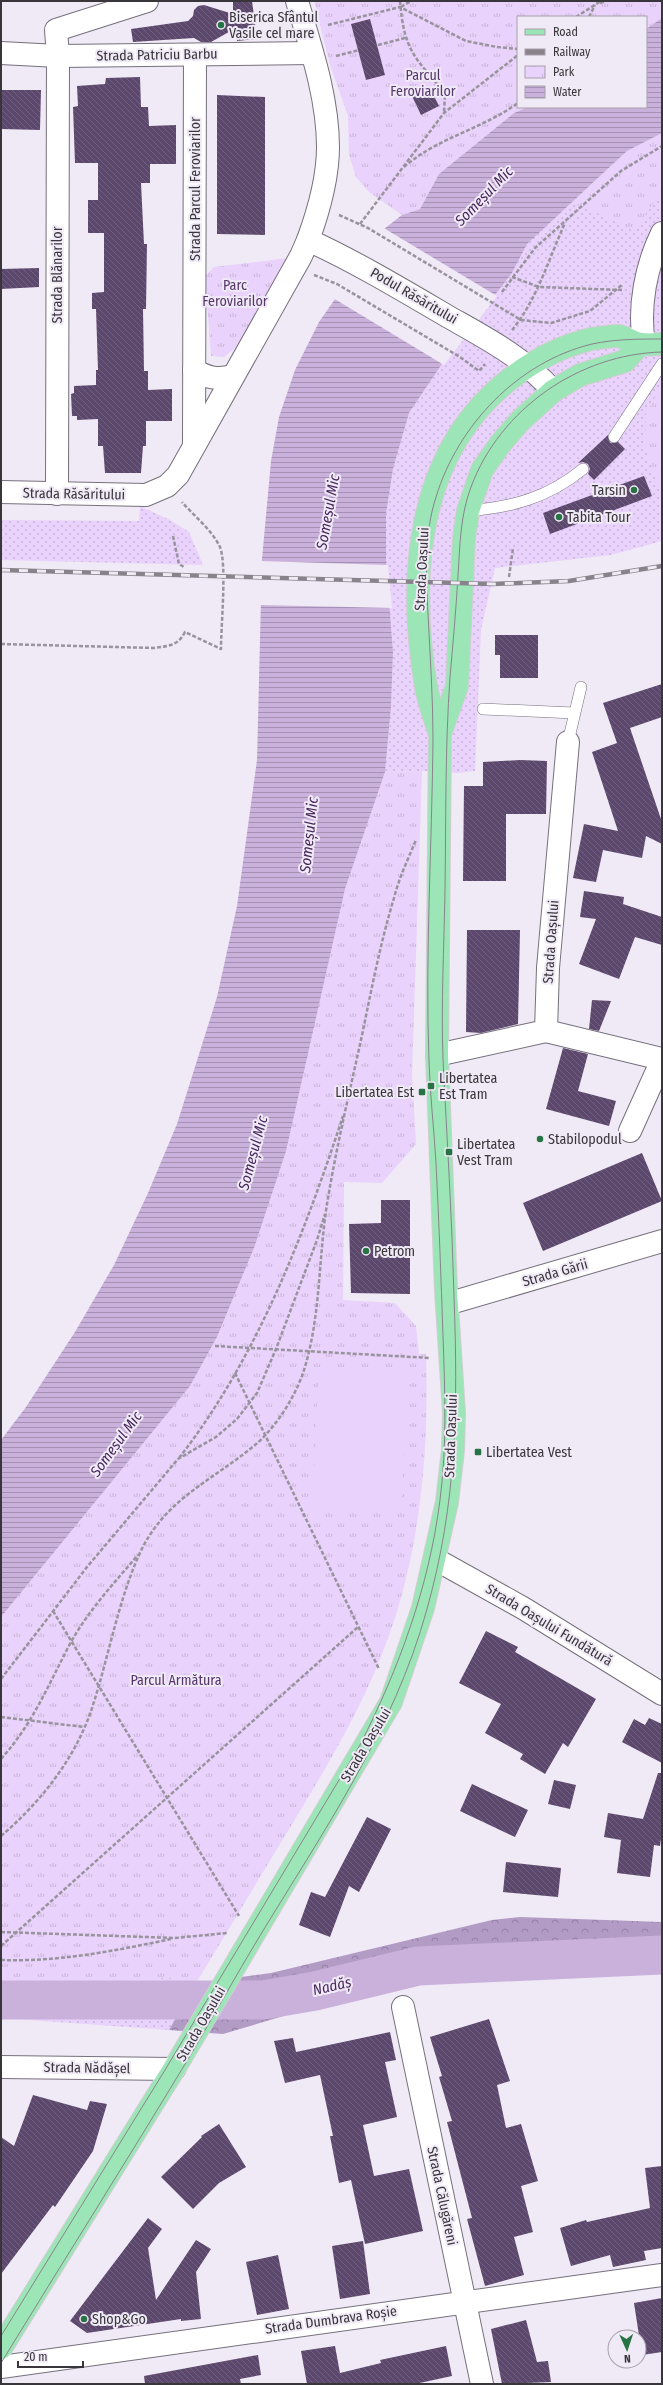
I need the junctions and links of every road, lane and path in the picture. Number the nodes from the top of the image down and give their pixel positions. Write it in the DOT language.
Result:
graph roads {
  1 [pos="147,1"];
  2 [pos="297,1"];
  3 [pos="401,1"];
  4 [pos="412,1"];
  5 [pos="601,1"];
  6 [pos="606,1"];
  7 [pos="595,5"];
  8 [pos="400,7"];
  9 [pos="578,16"];
  10 [pos="590,16"];
  11 [pos="306,31"];
  12 [pos="405,38"];
  13 [pos="378,45"];
  14 [pos="517,49"];
  15 [pos="358,50"];
  16 [pos="1,53"];
  17 [pos="195,55"];
  18 [pos="322,55"];
  19 [pos="58,56"];
  20 [pos="517,56"];
  21 [pos="517,104"];
  22 [pos="444,113"];
  23 [pos="662,146"];
  24 [pos="399,172"];
  25 [pos="336,213"];
  26 [pos="565,223"];
  27 [pos="360,224"];
  28 [pos="662,232"];
  29 [pos="308,240"];
  30 [pos="512,277"];
  31 [pos="337,284"];
  32 [pos="539,287"];
  33 [pos="502,292"];
  34 [pos="521,320"];
  35 [pos="649,344"];
  36 [pos="662,364"];
  37 [pos="527,366"];
  38 [pos="194,370"];
  39 [pos="479,371"];
  40 [pos="233,376"];
  41 [pos="553,391"];
  42 [pos="614,437"];
  43 [pos="194,445"];
  44 [pos="583,469"];
  45 [pos="167,486"];
  46 [pos="1,492"];
  47 [pos="57,494"];
  48 [pos="146,495"];
  49 [pos="468,511"];
  50 [pos="173,536"];
  51 [pos="513,548"];
  52 [pos="184,567"];
  53 [pos="509,577"];
  54 [pos="1,644"];
  55 [pos="581,687"];
  56 [pos="483,709"];
  57 [pos="574,713"];
  58 [pos="440,734"];
  59 [pos="568,742"];
  60 [pos="417,837"];
  61 [pos="546,1031"];
  62 [pos="437,1055"];
  63 [pos="662,1059"];
  64 [pos="347,1104"];
  65 [pos="630,1130"];
  66 [pos="327,1206"];
  67 [pos="662,1241"];
  68 [pos="452,1303"];
  69 [pos="215,1346"];
  70 [pos="250,1348"];
  71 [pos="276,1349"];
  72 [pos="309,1352"];
  73 [pos="426,1358"];
  74 [pos="235,1373"];
  75 [pos="249,1403"];
  76 [pos="265,1435"];
  77 [pos="178,1459"];
  78 [pos="140,1552"];
  79 [pos="435,1559"];
  80 [pos="53,1611"];
  81 [pos="358,1627"];
  82 [pos="72,1641"];
  83 [pos="381,1674"];
  84 [pos="1,1679"];
  85 [pos="98,1685"];
  86 [pos="662,1694"];
  87 [pos="1,1717"];
  88 [pos="30,1721"];
  89 [pos="84,1727"];
  90 [pos="1,1759"];
  91 [pos="166,1798"];
  92 [pos="1,1836"];
  93 [pos="243,1921"];
  94 [pos="1,1932"];
  95 [pos="16,1932"];
  96 [pos="227,1933"];
  97 [pos="175,1938"];
  98 [pos="1,1946"];
  99 [pos="1,1960"];
  100 [pos="403,2008"];
  101 [pos="1,2067"];
  102 [pos="174,2070"];
  103 [pos="662,2274"];
  104 [pos="464,2302"];
  105 [pos="1,2348"];
  106 [pos="1,2367"];
  107 [pos="482,2384"];
  1 -- 19 [label="street, Strada Blănarilor"];
  2 -- 11 [label="street, Strada Parcul Feroviarilor"];
  3 -- 8 [label="path"];
  4 -- 8 [label="path"];
  5 -- 7 [label="path"];
  6 -- 7 [label="path"];
  7 -- 9 [label="path"];
  7 -- 10 [label="path"];
  8 -- 11 [label="path"];
  8 -- 12 [label="path"];
  8 -- 14 [label="path"];
  11 -- 18 [label="street, Strada Parcul Feroviarilor"];
  12 -- 13 [label="path"];
  12 -- 22 [label="path"];
  15 -- 18 [label="path"];
  16 -- 19 [label="street, Strada Patriciu Barbu"];
  17 -- 18 [label="street, Strada Patriciu Barbu"];
  17 -- 19 [label="street, Strada Patriciu Barbu"];
  17 -- 38 [label="street, Strada Parcul Feroviarilor"];
  18 -- 29 [label="street, Strada Parcul Feroviarilor"];
  19 -- 47 [label="street, Strada Blănarilor"];
  20 -- 22 [label="path"];
  21 -- 24 [label="path"];
  22 -- 24 [label="path"];
  23 -- 26 [label="path"];
  24 -- 27 [label="path"];
  25 -- 27 [label="path"];
  26 -- 30 [label="path"];
  26 -- 32 [label="path"];
  27 -- 34 [label="path"];
  28 -- 35 [label="street"];
  29 -- 37 [label="street, Podul Răsăritului"];
  29 -- 40 [label="street, Strada Parcul Feroviarilor"];
  30 -- 32 [label="path"];
  30 -- 33 [label="path"];
  31 -- 39 [label="path"];
  32 -- 34 [label="path"];
  32 -- 34 [label="path"];
  35 -- 37 [label="main road, Strada Oașului"];
  35 -- 41 [label="main road, Strada Oașului"];
  36 -- 42 [label="lane"];
  37 -- 41 [label="street, Podul Răsăritului"];
  37 -- 58 [label="main road, Strada Oașului"];
  38 -- 40 [label="street"];
  38 -- 43 [label="street, Strada Parcul Feroviarilor"];
  40 -- 43 [label="street, Strada Parcul Feroviarilor"];
  41 -- 49 [label="main road, Strada Oașului"];
  43 -- 45 [label="street, Strada Parcul Feroviarilor"];
  44 -- 49 [label="lane"];
  45 -- 48 [label="street, Strada Parcul Feroviarilor"];
  45 -- 54 [label="path"];
  46 -- 47 [label="street, Strada Răsăritului"];
  47 -- 48 [label="street, Strada Răsăritului"];
  49 -- 58 [label="main road, Strada Oașului"];
  50 -- 52 [label="path"];
  51 -- 53 [label="path"];
  55 -- 57 [label="lane"];
  56 -- 57 [label="lane"];
  57 -- 59 [label="lane"];
  58 -- 62 [label="main road, Strada Oașului"];
  59 -- 61 [label="street, Strada Oașului"];
  60 -- 64 [label="path"];
  61 -- 62 [label="street"];
  61 -- 63 [label="street"];
  62 -- 68 [label="main road, Strada Oașului"];
  63 -- 65 [label="street"];
  64 -- 66 [label="path"];
  64 -- 70 [label="path"];
  66 -- 71 [label="path"];
  66 -- 72 [label="path"];
  67 -- 68 [label="street, Strada Gării"];
  68 -- 79 [label="main road, Strada Oașului"];
  69 -- 70 [label="path"];
  70 -- 71 [label="path"];
  70 -- 74 [label="path"];
  71 -- 72 [label="path"];
  71 -- 75 [label="path"];
  72 -- 73 [label="path"];
  72 -- 76 [label="path"];
  74 -- 75 [label="path"];
  74 -- 77 [label="path"];
  75 -- 76 [label="path"];
  75 -- 77 [label="path"];
  76 -- 78 [label="path"];
  76 -- 81 [label="path"];
  77 -- 80 [label="path"];
  78 -- 82 [label="path"];
  78 -- 85 [label="path"];
  79 -- 86 [label="street, Strada Oașului Fundătură"];
  79 -- 102 [label="main road, Strada Oașului"];
  80 -- 82 [label="path"];
  80 -- 84 [label="path"];
  81 -- 83 [label="path"];
  81 -- 91 [label="path"];
  82 -- 85 [label="path"];
  82 -- 88 [label="path"];
  85 -- 89 [label="path"];
  85 -- 91 [label="path"];
  87 -- 88 [label="path"];
  88 -- 89 [label="path"];
  88 -- 90 [label="path"];
  89 -- 92 [label="path"];
  91 -- 93 [label="path"];
  91 -- 95 [label="path"];
  94 -- 95 [label="path"];
  95 -- 97 [label="path"];
  95 -- 98 [label="path"];
  96 -- 97 [label="path"];
  97 -- 99 [label="path"];
  100 -- 104 [label="street, Strada Călugăreni"];
  101 -- 102 [label="street, Strada Nădășel"];
  102 -- 105 [label="main road, Strada Oașului"];
  103 -- 104 [label="street, Strada Dumbrava Roșie"];
  104 -- 106 [label="street, Strada Dumbrava Roșie"];
  104 -- 107 [label="street, Strada Călugăreni"];
}
